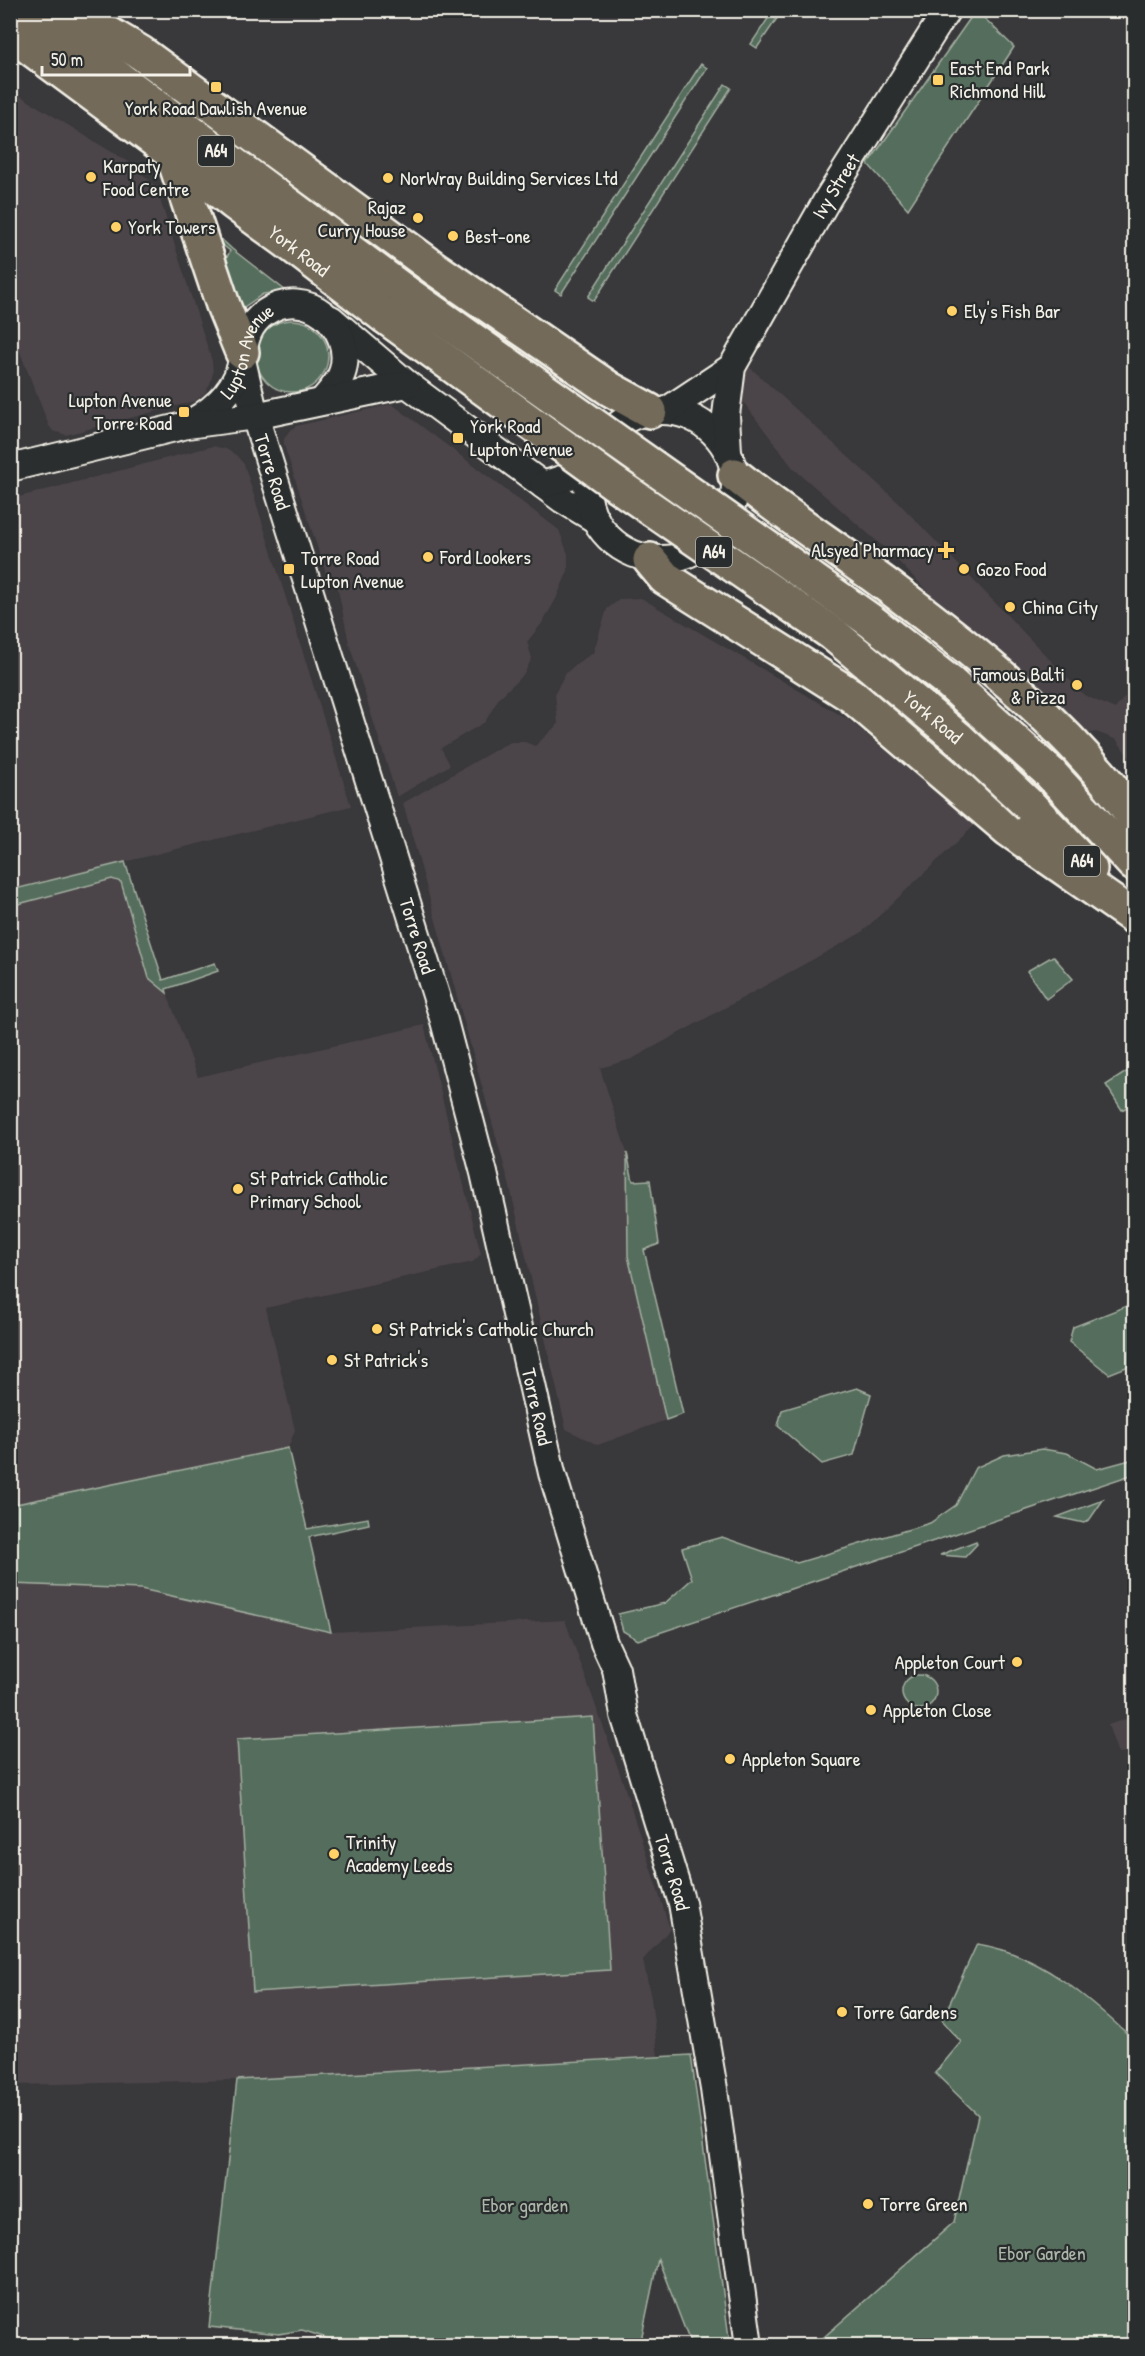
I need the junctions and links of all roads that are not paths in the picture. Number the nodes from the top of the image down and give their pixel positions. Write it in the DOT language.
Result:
graph roads {
  1 [pos="27,10"];
  2 [pos="69,10"];
  3 [pos="947,10"];
  4 [pos="10,33"];
  5 [pos="172,153"];
  6 [pos="331,320"];
  7 [pos="243,362"];
  8 [pos="732,367"];
  9 [pos="407,384"];
  10 [pos="311,404"];
  11 [pos="658,411"];
  12 [pos="255,417"];
  13 [pos="187,425"];
  14 [pos="732,464"];
  15 [pos="10,468"];
  16 [pos="588,470"];
  17 [pos="543,485"];
  18 [pos="596,520"];
  19 [pos="650,560"];
  20 [pos="1134,817"];
  21 [pos="1134,864"];
  22 [pos="1134,917"];
  23 [pos="749,2346"];
  1 -- 21 [label="highway, York Road / A64, bridge"];
  2 -- 11 [label="highway"];
  3 -- 8 [label="street, Ivy Street"];
  4 -- 5 [label="highway, York Road / A64"];
  5 -- 7 [label="highway, A64"];
  5 -- 22 [label="highway, York Road / A64, bridge"];
  6 -- 7 [label="street, Lupton Avenue"];
  6 -- 9 [label="street"];
  6 -- 10 [label="street"];
  7 -- 10 [label="street, Torre Road"];
  7 -- 12 [label="street, Torre Road"];
  7 -- 13 [label="street, Lupton Avenue"];
  8 -- 11 [label="street, Ivy Street"];
  8 -- 14 [label="street, Ivy Street"];
  9 -- 10 [label="street, Lupton Avenue"];
  9 -- 17 [label="street"];
  10 -- 12 [label="street, Lupton Avenue"];
  11 -- 14 [label="street"];
  11 -- 16 [label="street"];
  12 -- 13 [label="street, Lupton Avenue"];
  12 -- 23 [label="street, Torre Road"];
  13 -- 15 [label="street, Lupton Avenue"];
  14 -- 19 [label="street"];
  14 -- 20 [label="highway"];
  16 -- 17 [label="street"];
  16 -- 18 [label="street"];
  17 -- 18 [label="street"];
  18 -- 19 [label="street"];
  19 -- 22 [label="highway"];
}
